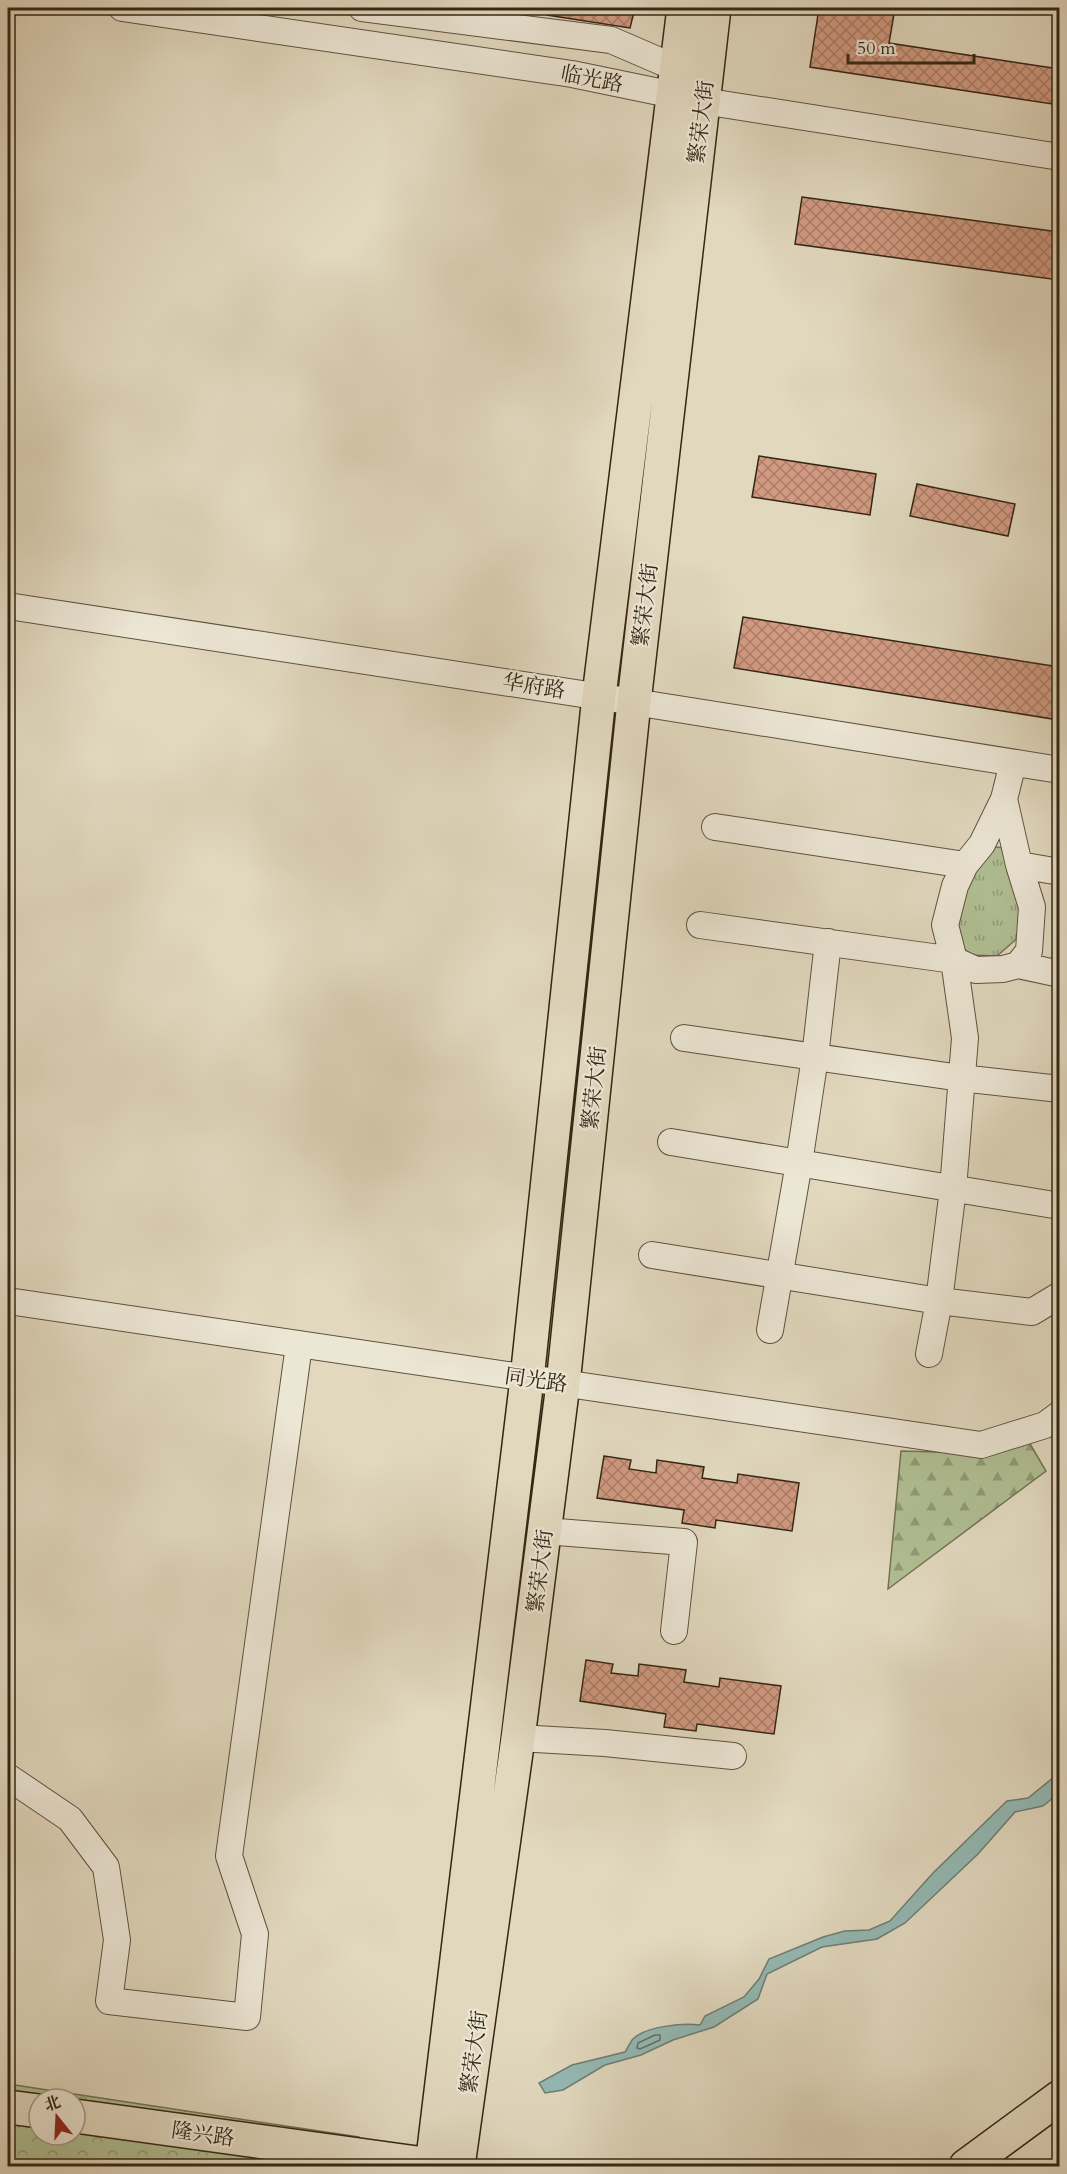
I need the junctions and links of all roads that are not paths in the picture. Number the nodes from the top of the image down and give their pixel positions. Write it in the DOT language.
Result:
graph roads {
  1 [pos="122,8"];
  2 [pos="362,8"];
  3 [pos="684,8"];
  4 [pos="714,8"];
  5 [pos="684,88"];
  6 [pos="1059,157"];
  7 [pos="8,606"];
  8 [pos="599,696"];
  9 [pos="634,702"];
  10 [pos="1013,763"];
  11 [pos="1059,770"];
  12 [pos="1004,798"];
  13 [pos="716,827"];
  14 [pos="965,865"];
  15 [pos="1019,865"];
  16 [pos="1059,872"];
  17 [pos="700,925"];
  18 [pos="828,942"];
  19 [pos="954,960"];
  20 [pos="1017,965"];
  21 [pos="1059,974"];
  22 [pos="684,1038"];
  23 [pos="815,1057"];
  24 [pos="961,1078"];
  25 [pos="1059,1089"];
  26 [pos="671,1142"];
  27 [pos="799,1163"];
  28 [pos="953,1189"];
  29 [pos="1059,1206"];
  30 [pos="652,1255"];
  31 [pos="778,1275"];
  32 [pos="1059,1295"];
  33 [pos="939,1301"];
  34 [pos="8,1302"];
  35 [pos="770,1330"];
  36 [pos="299,1345"];
  37 [pos="929,1354"];
  38 [pos="527,1379"];
  39 [pos="563,1384"];
  40 [pos="1059,1414"];
  41 [pos="545,1531"];
  42 [pos="674,1631"];
  43 [pos="518,1738"];
  44 [pos="733,1756"];
  45 [pos="8,1777"];
  46 [pos="1059,2097"];
  47 [pos="8,2107"];
  48 [pos="27,2109"];
  49 [pos="87,2118"];
  50 [pos="440,2166"];
  51 [pos="966,2166"];
  1 -- 5 [label="street, 临光路"];
  2 -- 5 [label="street"];
  3 -- 5 [label="main road, 繁荣大街"];
  4 -- 5 [label="main road, 繁荣大街"];
  5 -- 6 [label="street, 临光路"];
  5 -- 8 [label="main road, 繁荣大街"];
  5 -- 9 [label="main road, 繁荣大街"];
  7 -- 8 [label="street, 华府路"];
  8 -- 9 [label="street, 华府路"];
  8 -- 38 [label="main road, 繁荣大街"];
  9 -- 10 [label="street, 华府路"];
  9 -- 39 [label="main road, 繁荣大街"];
  10 -- 11 [label="street, 华府路"];
  10 -- 12 [label="street"];
  12 -- 14 [label="street"];
  12 -- 15 [label="street"];
  13 -- 14 [label="street"];
  14 -- 19 [label="street"];
  15 -- 16 [label="street"];
  15 -- 20 [label="street"];
  17 -- 18 [label="street"];
  18 -- 19 [label="street"];
  18 -- 23 [label="street"];
  19 -- 20 [label="street"];
  19 -- 24 [label="street"];
  20 -- 21 [label="street"];
  22 -- 23 [label="street"];
  23 -- 24 [label="street"];
  23 -- 27 [label="street"];
  24 -- 25 [label="street"];
  24 -- 28 [label="street"];
  26 -- 27 [label="street"];
  27 -- 28 [label="street"];
  27 -- 31 [label="street"];
  28 -- 29 [label="street"];
  28 -- 33 [label="street"];
  30 -- 31 [label="street"];
  31 -- 33 [label="street"];
  31 -- 35 [label="street"];
  32 -- 33 [label="street"];
  33 -- 37 [label="street"];
  34 -- 36 [label="street, 同光路"];
  36 -- 38 [label="street, 同光路"];
  36 -- 45 [label="street"];
  38 -- 39 [label="street, 同光路"];
  38 -- 50 [label="main road, 繁荣大街"];
  39 -- 40 [label="street, 同光路"];
  39 -- 41 [label="main road, 繁荣大街"];
  41 -- 42 [label="street"];
  41 -- 43 [label="main road, 繁荣大街"];
  43 -- 44 [label="street"];
  43 -- 50 [label="main road, 繁荣大街"];
  46 -- 51 [label="main road"];
  47 -- 48 [label="main road"];
  49 -- 50 [label="main road, 隆兴路"];
}
